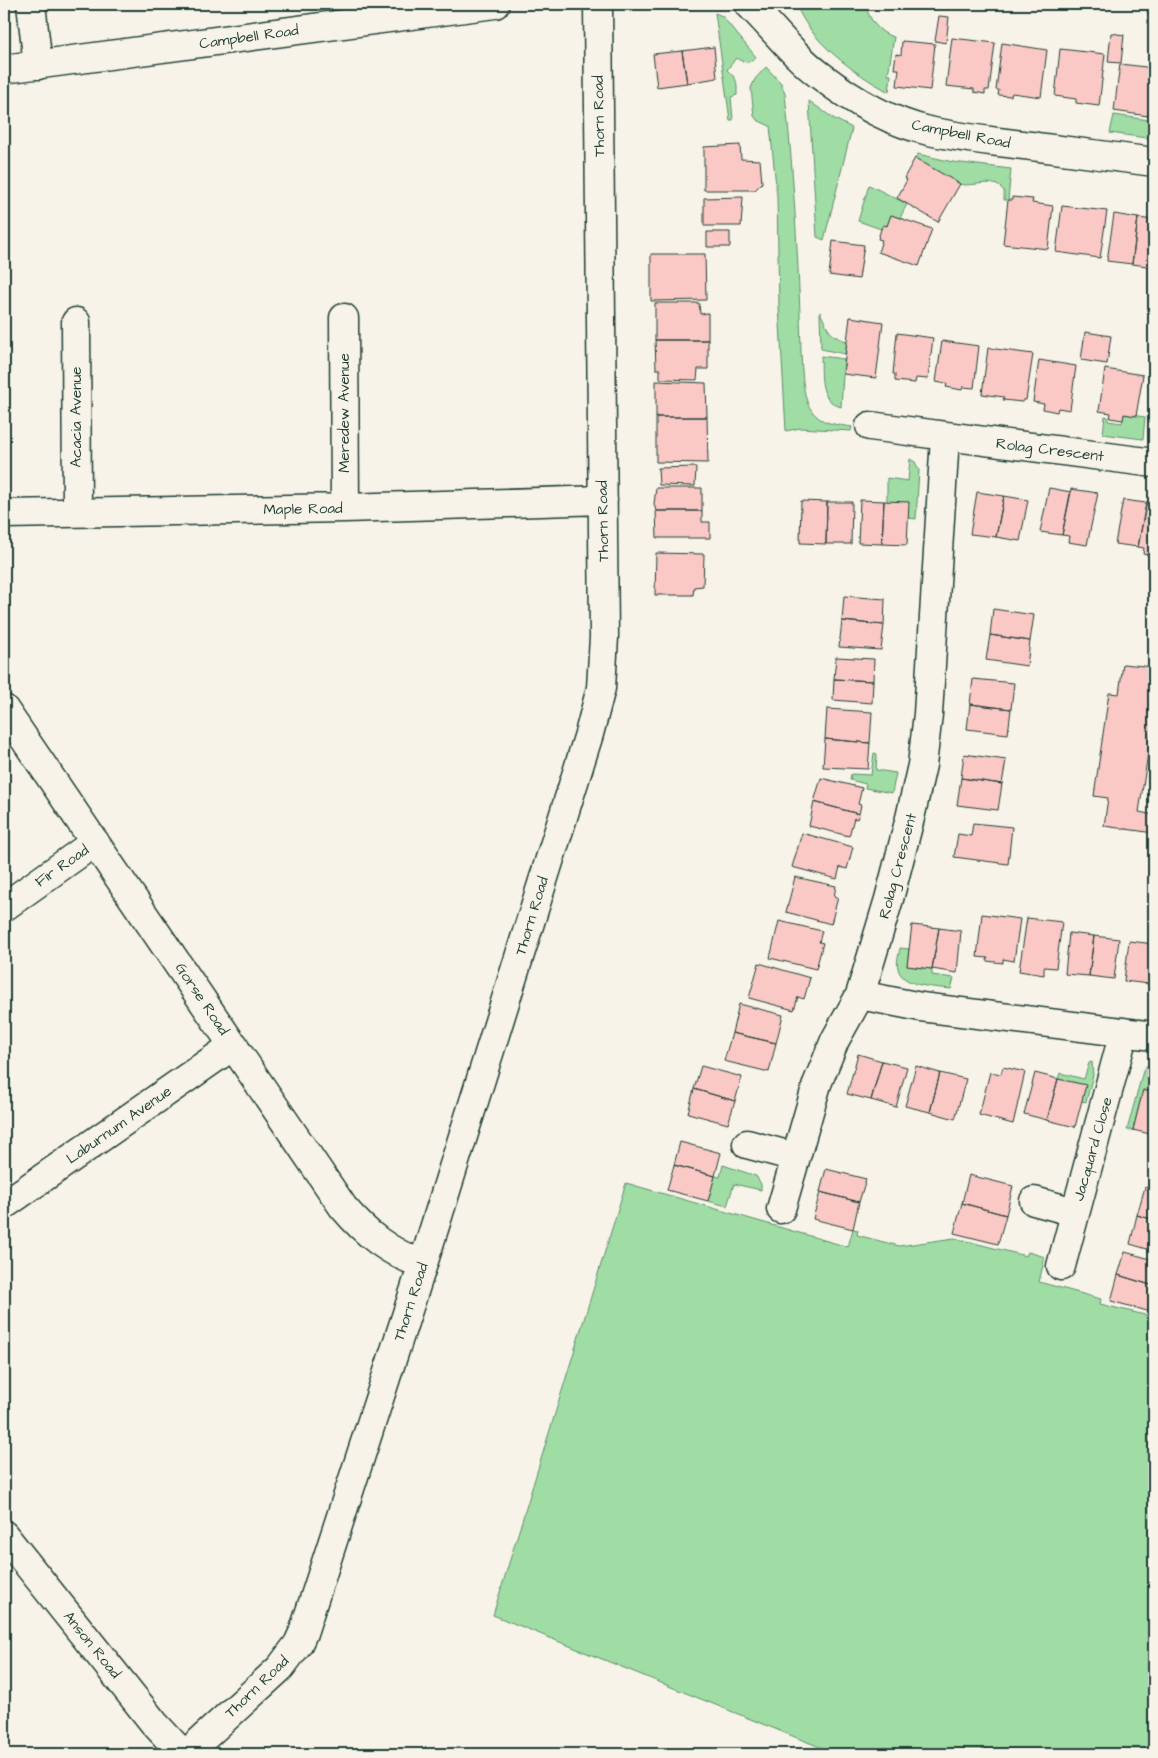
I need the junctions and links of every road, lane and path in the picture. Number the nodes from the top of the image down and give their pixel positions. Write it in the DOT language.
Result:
graph roads {
  1 [pos="31,4"];
  2 [pos="495,4"];
  3 [pos="598,4"];
  4 [pos="749,4"];
  5 [pos="333,15"];
  6 [pos="38,65"];
  7 [pos="4,69"];
  8 [pos="1154,162"];
  9 [pos="344,318"];
  10 [pos="76,322"];
  11 [pos="870,426"];
  12 [pos="945,437"];
  13 [pos="1154,463"];
  14 [pos="603,500"];
  15 [pos="345,508"];
  16 [pos="77,512"];
  17 [pos="4,514"];
  18 [pos="4,709"];
  19 [pos="95,842"];
  20 [pos="4,907"];
  21 [pos="860,995"];
  22 [pos="1124,1032"];
  23 [pos="1154,1036"];
  24 [pos="234,1046"];
  25 [pos="747,1144"];
  26 [pos="795,1157"];
  27 [pos="1034,1201"];
  28 [pos="4,1205"];
  29 [pos="781,1209"];
  30 [pos="1075,1212"];
  31 [pos="423,1264"];
  32 [pos="1061,1266"];
  33 [pos="4,1535"];
  34 [pos="184,1754"];
  1 -- 6 [label="street"];
  2 -- 5 [label="street, Campbell Road"];
  3 -- 14 [label="street, Thorn Road"];
  4 -- 8 [label="street, Campbell Road"];
  5 -- 6 [label="street, Campbell Road"];
  6 -- 7 [label="street, Campbell Road"];
  9 -- 15 [label="street, Meredew Avenue"];
  10 -- 16 [label="street, Acacia Avenue"];
  11 -- 12 [label="street, Rolag Crescent"];
  12 -- 13 [label="street, Rolag Crescent"];
  12 -- 21 [label="street, Rolag Crescent"];
  14 -- 15 [label="street, Maple Road"];
  14 -- 31 [label="street, Thorn Road"];
  15 -- 16 [label="street, Maple Road"];
  16 -- 17 [label="street, Maple Road"];
  18 -- 19 [label="street, Gorse Road"];
  19 -- 20 [label="street, Fir Road"];
  19 -- 24 [label="street, Gorse Road"];
  21 -- 22 [label="street"];
  21 -- 26 [label="street, Rolag Crescent"];
  22 -- 23 [label="street"];
  22 -- 30 [label="street, Jacquard Close"];
  24 -- 28 [label="street, Laburnum Avenue"];
  24 -- 31 [label="street, Gorse Road"];
  25 -- 26 [label="street"];
  26 -- 29 [label="street, Rolag Crescent"];
  27 -- 30 [label="street"];
  30 -- 32 [label="street, Jacquard Close"];
  31 -- 34 [label="street, Thorn Road"];
  33 -- 34 [label="street, Anson Road"];
}
